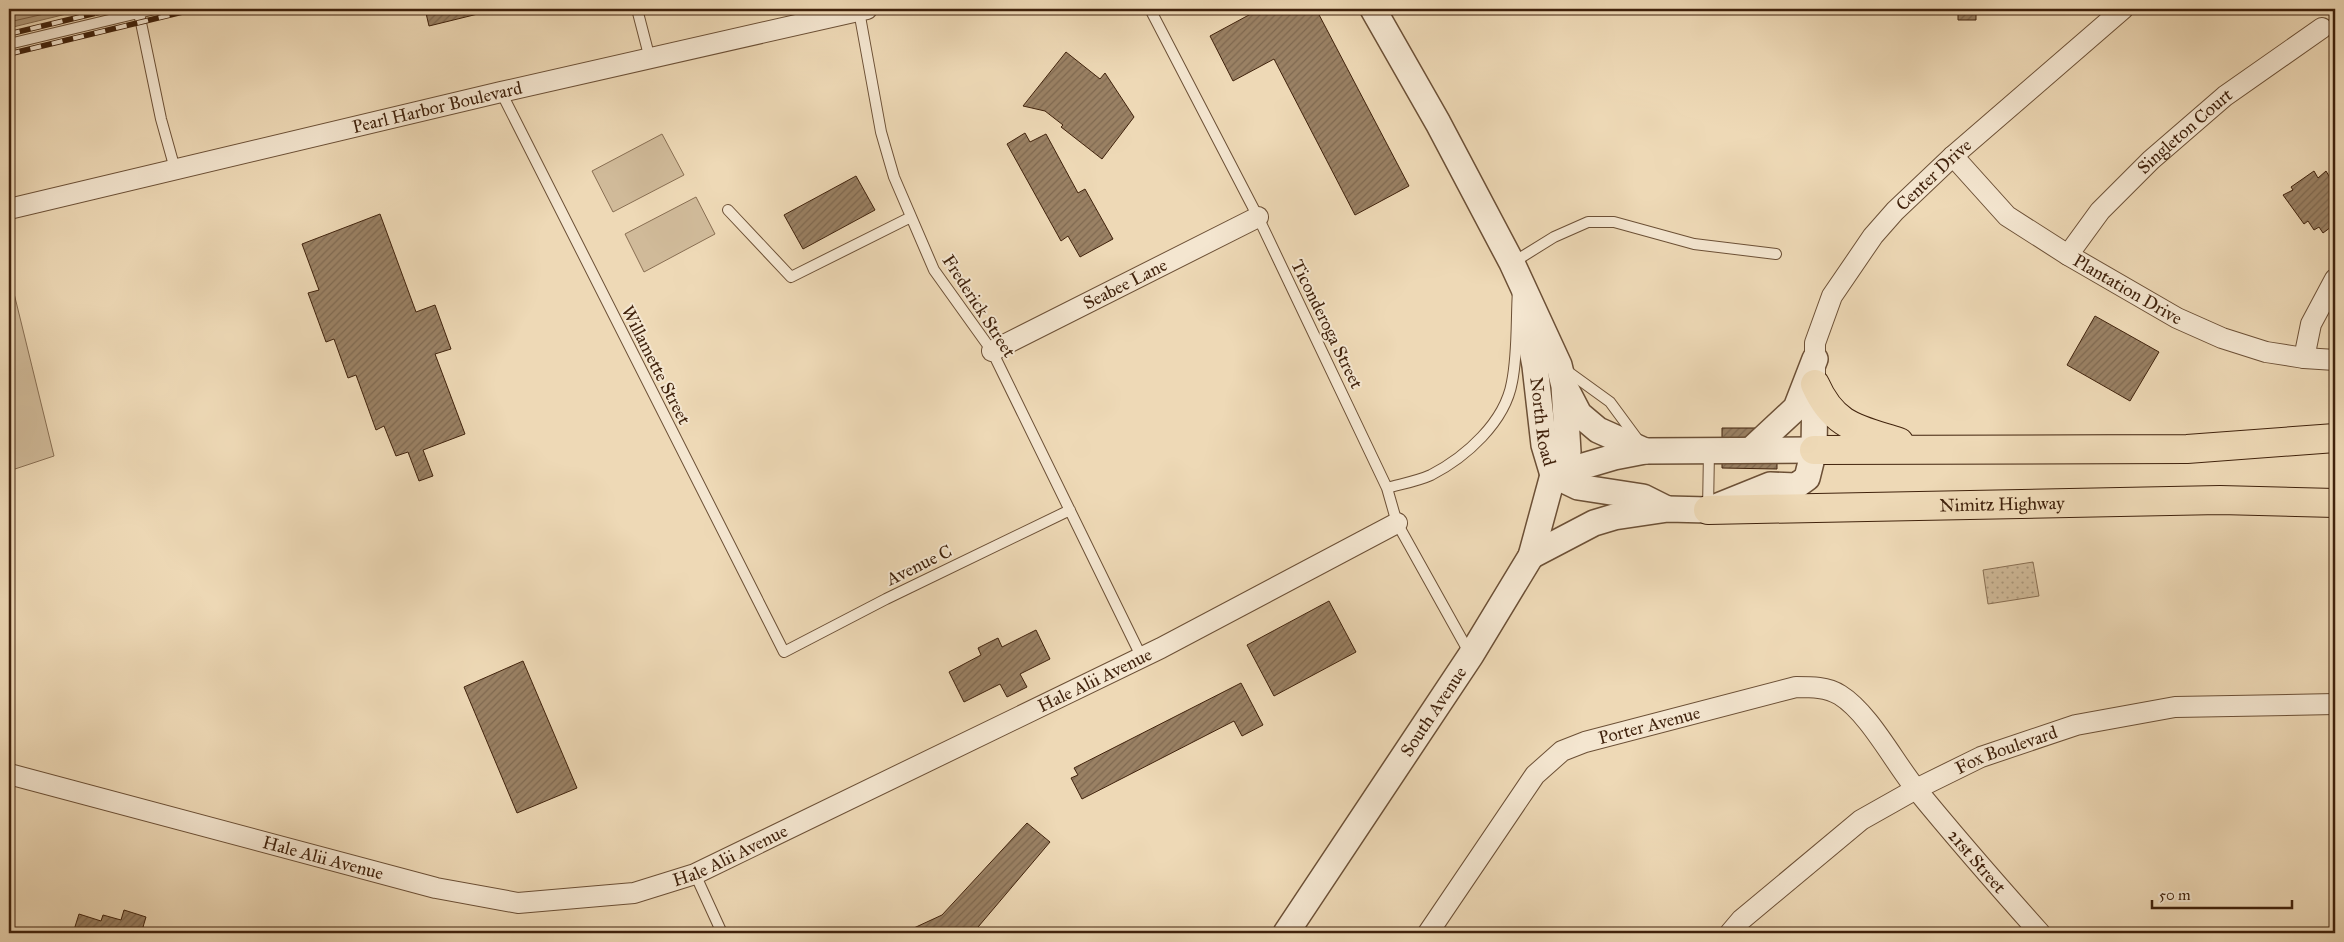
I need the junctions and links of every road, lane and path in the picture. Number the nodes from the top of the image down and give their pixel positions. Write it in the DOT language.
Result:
graph roads {
  1 [pos="155,9"];
  2 [pos="637,9"];
  3 [pos="1150,9"];
  4 [pos="1373,9"];
  5 [pos="2123,9"];
  6 [pos="863,10"];
  7 [pos="138,13"];
  8 [pos="2322,28"];
  9 [pos="9,44"];
  10 [pos="650,59"];
  11 [pos="501,92"];
  12 [pos="1953,156"];
  13 [pos="175,169"];
  14 [pos="9,209"];
  15 [pos="728,210"];
  16 [pos="911,217"];
  17 [pos="1258,218"];
  18 [pos="1776,254"];
  19 [pos="2068,255"];
  20 [pos="1515,269"];
  21 [pos="2335,279"];
  22 [pos="992,351"];
  23 [pos="2304,358"];
  24 [pos="2335,360"];
  25 [pos="1815,371"];
  26 [pos="1561,375"];
  27 [pos="2335,438"];
  28 [pos="1708,450"];
  29 [pos="1752,450"];
  30 [pos="1814,450"];
  31 [pos="1922,450"];
  32 [pos="1645,452"];
  33 [pos="1553,475"];
  34 [pos="1387,488"];
  35 [pos="2335,489"];
  36 [pos="2220,500"];
  37 [pos="2335,504"];
  38 [pos="1668,509"];
  39 [pos="1070,510"];
  40 [pos="1708,510"];
  41 [pos="1397,523"];
  42 [pos="1531,556"];
  43 [pos="784,652"];
  44 [pos="1471,655"];
  45 [pos="1142,658"];
  46 [pos="2335,704"];
  47 [pos="9,774"];
  48 [pos="1916,789"];
  49 [pos="695,874"];
  50 [pos="722,933"];
  51 [pos="1286,933"];
  52 [pos="1428,933"];
  53 [pos="1730,933"];
  54 [pos="2040,933"];
  1 -- 7 [label="lane"];
  2 -- 10 [label="lane"];
  3 -- 17 [label="lane, Ticonderoga Street"];
  4 -- 20 [label="street, North Road"];
  5 -- 12 [label="street, Center Drive"];
  6 -- 10 [label="street, Pearl Harbor Boulevard"];
  6 -- 16 [label="lane, Frederick Street"];
  7 -- 9 [label="lane"];
  7 -- 13 [label="lane"];
  8 -- 19 [label="street, Singleton Court"];
  10 -- 11 [label="street, Pearl Harbor Boulevard"];
  11 -- 13 [label="street, Pearl Harbor Boulevard"];
  11 -- 43 [label="lane, Willamette Street"];
  12 -- 19 [label="street, Plantation Drive"];
  12 -- 25 [label="street, Center Drive"];
  13 -- 14 [label="street, Pearl Harbor Boulevard"];
  15 -- 16 [label="lane"];
  16 -- 22 [label="lane, Frederick Street"];
  17 -- 22 [label="street, Seabee Lane"];
  17 -- 34 [label="lane, Ticonderoga Street"];
  18 -- 20 [label="lane"];
  19 -- 23 [label="street, Plantation Drive"];
  20 -- 26 [label="street, North Road"];
  20 -- 33 [label="street, North Road"];
  20 -- 34 [label="lane"];
  21 -- 23 [label="street"];
  22 -- 39 [label="lane, Frederick Street"];
  23 -- 24 [label="street, Plantation Drive"];
  25 -- 29 [label="street"];
  25 -- 30 [label="street"];
  25 -- 31 [label="main road"];
  26 -- 32 [label="street"];
  26 -- 33 [label="street, North Road"];
  27 -- 31 [label="main road"];
  28 -- 29 [label="street"];
  28 -- 32 [label="street"];
  28 -- 40 [label="lane"];
  29 -- 30 [label="street"];
  30 -- 31 [label="main road"];
  30 -- 40 [label="street"];
  32 -- 33 [label="street"];
  33 -- 38 [label="street"];
  33 -- 42 [label="street, South Avenue"];
  34 -- 41 [label="lane, Ticonderoga Street"];
  35 -- 36 [label="main road"];
  36 -- 37 [label="main road, Nimitz Highway"];
  36 -- 40 [label="main road, Nimitz Highway"];
  38 -- 40 [label="street, Nimitz Highway"];
  38 -- 42 [label="street"];
  39 -- 43 [label="lane, Avenue C"];
  39 -- 45 [label="lane, Frederick Street"];
  41 -- 44 [label="lane, Ticonderoga Street"];
  41 -- 45 [label="street, Hale Alii Avenue"];
  42 -- 44 [label="street, South Avenue"];
  44 -- 51 [label="street, South Avenue"];
  45 -- 49 [label="street, Hale Alii Avenue"];
  46 -- 48 [label="street, Fox Boulevard"];
  47 -- 49 [label="street, Hale Alii Avenue"];
  48 -- 52 [label="street, Porter Avenue"];
  48 -- 53 [label="street, Fox Boulevard"];
  48 -- 54 [label="street, 21st Street"];
  49 -- 50 [label="lane"];
}
